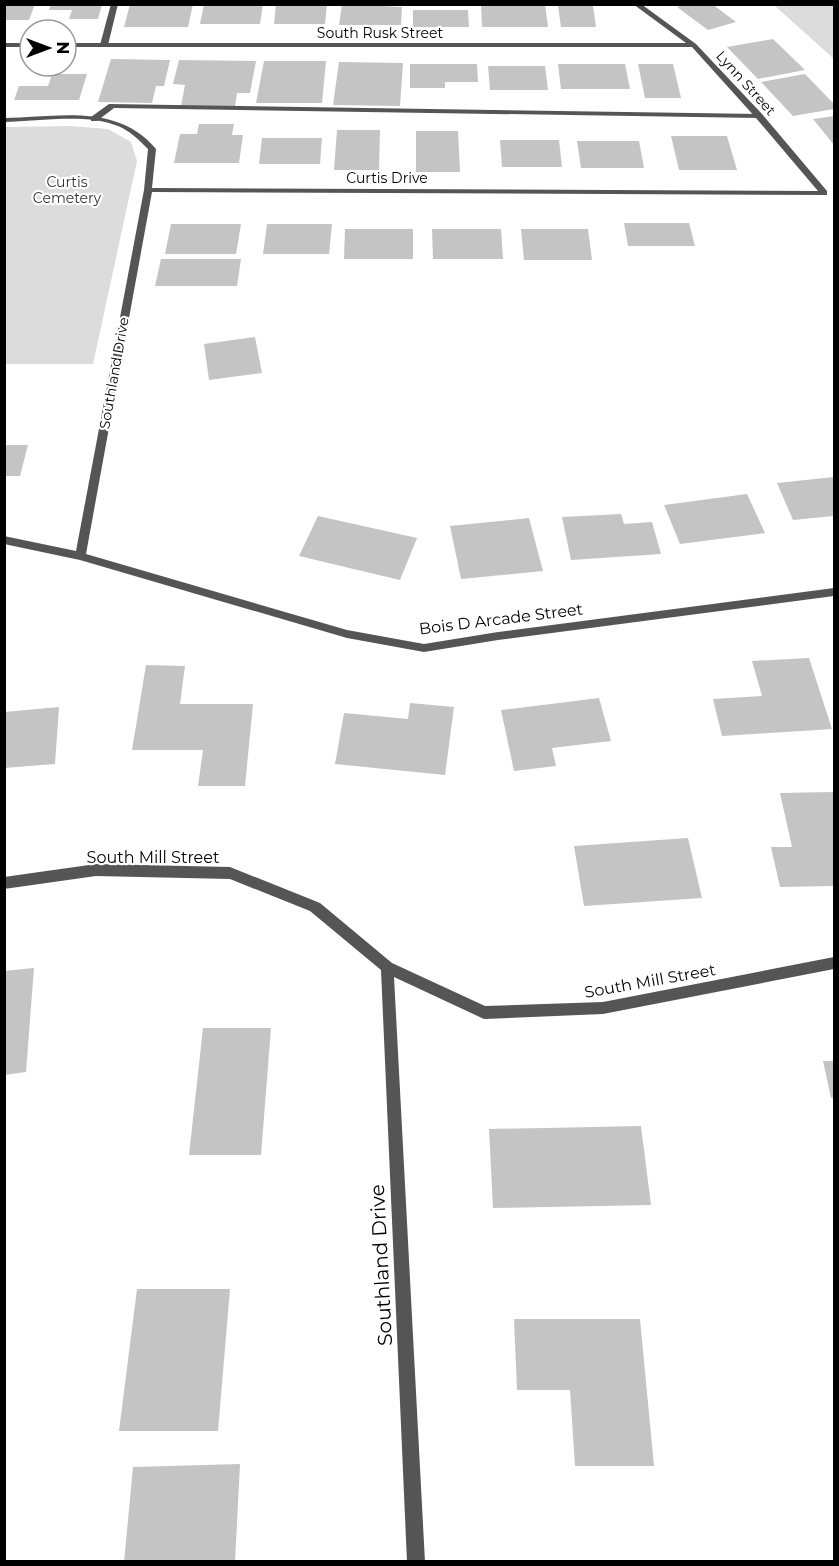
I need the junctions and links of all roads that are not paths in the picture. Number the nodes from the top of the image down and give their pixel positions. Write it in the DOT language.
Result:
graph roads {
  1 [pos="115,4"];
  2 [pos="636,4"];
  3 [pos="78,45"];
  4 [pos="104,45"];
  5 [pos="694,45"];
  6 [pos="759,116"];
  7 [pos="94,119"];
  8 [pos="4,120"];
  9 [pos="148,190"];
  10 [pos="824,193"];
  11 [pos="4,540"];
  12 [pos="80,556"];
  13 [pos="834,592"];
  14 [pos="4,883"];
  15 [pos="834,963"];
  16 [pos="387,967"];
  17 [pos="417,1562"];
  1 -- 4 [label="street"];
  2 -- 5 [label="street, Lynn Street"];
  3 -- 4 [label="street, South Rusk Street"];
  4 -- 5 [label="street, South Rusk Street"];
  5 -- 6 [label="street, Lynn Street"];
  6 -- 7 [label="street"];
  6 -- 10 [label="street, Lynn Street"];
  7 -- 8 [label="street"];
  7 -- 9 [label="street"];
  9 -- 10 [label="street, Curtis Drive"];
  9 -- 12 [label="street, Southland Drive"];
  11 -- 12 [label="street, Bois D Arcade Street"];
  12 -- 13 [label="street, Bois D Arcade Street"];
  14 -- 16 [label="street, South Mill Street"];
  15 -- 16 [label="street, South Mill Street"];
  16 -- 17 [label="street, Southland Drive"];
}
